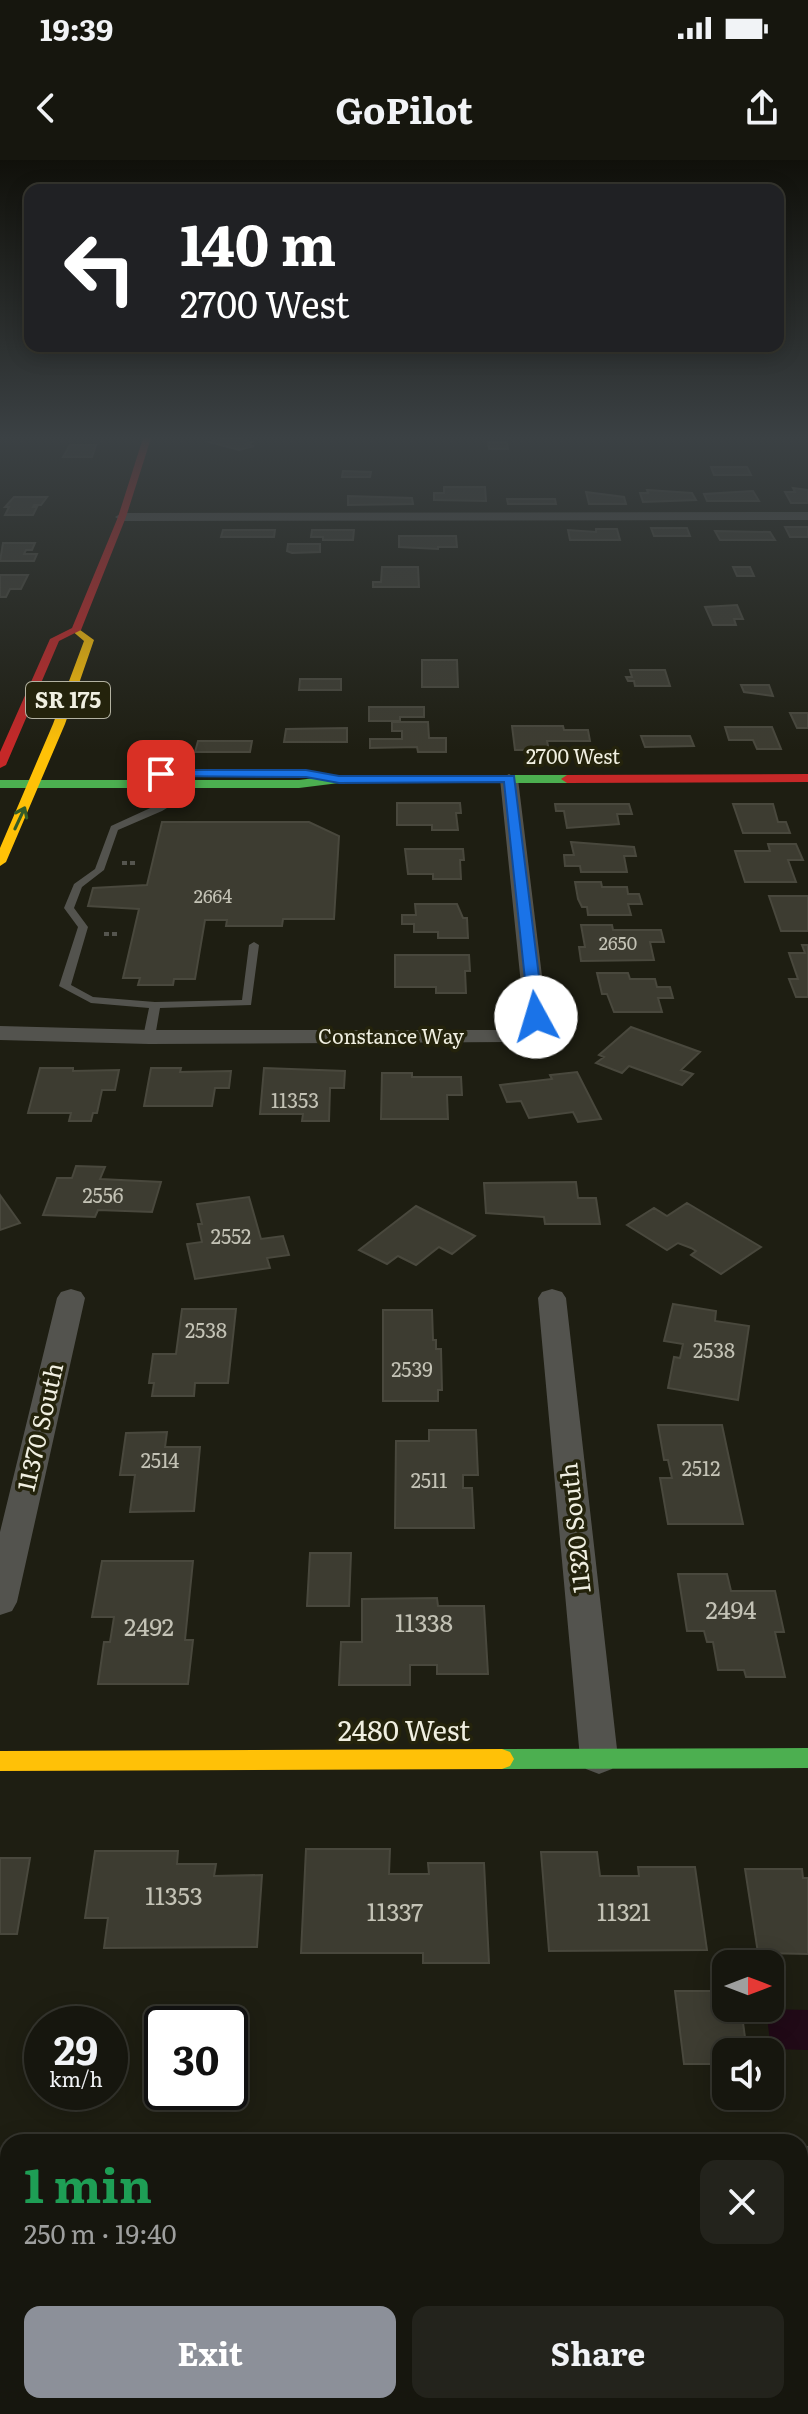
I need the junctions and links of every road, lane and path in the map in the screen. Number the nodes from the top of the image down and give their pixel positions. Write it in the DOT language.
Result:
graph roads {
  1 [pos="113,540"];
  2 [pos="76,630"];
  3 [pos="0,765"];
  4 [pos="0,774"];
  5 [pos="808,778"];
  6 [pos="38,779"];
  7 [pos="339,779"];
  8 [pos="509,779"];
  9 [pos="0,784"];
  10 [pos="178,784"];
  11 [pos="0,862"];
  12 [pos="254,945"];
  13 [pos="155,1005"];
  14 [pos="0,1033"];
  15 [pos="149,1037"];
  16 [pos="71,1298"];
  17 [pos="552,1298"];
  18 [pos="0,1602"];
  19 [pos="599,1758"];
  20 [pos="808,1758"];
  21 [pos="0,1761"];
  1 -- 2 [label="main road, SR 175"];
  2 -- 3 [label="main road, SR 175"];
  2 -- 6 [label="main road, SR 175"];
  4 -- 6 [label="main road, 2700 West"];
  5 -- 8 [label="main road, 2700 West"];
  6 -- 7 [label="main road, 2700 West"];
  6 -- 9 [label="main road, 2700 West"];
  6 -- 10 [label="main road, 2700 West"];
  11 -- 6 [label="main road, SR 175, one-way"];
  7 -- 8 [label="main road, 2700 West"];
  7 -- 10 [label="main road, 2700 West"];
  8 -- 15 [label="street, Constance Way"];
  10 -- 13 [label="lane"];
  12 -- 13 [label="lane"];
  13 -- 15 [label="lane"];
  14 -- 15 [label="street, Constance Way"];
  16 -- 18 [label="street, 11370 South"];
  17 -- 19 [label="street, 11320 South"];
  19 -- 20 [label="main road, 2480 West"];
  19 -- 21 [label="main road, 2480 West"];
}
